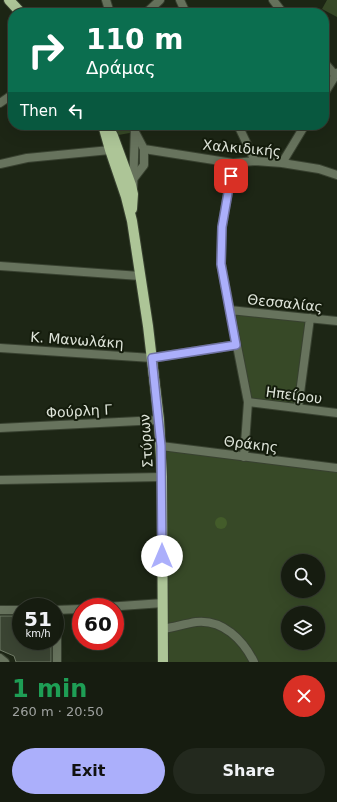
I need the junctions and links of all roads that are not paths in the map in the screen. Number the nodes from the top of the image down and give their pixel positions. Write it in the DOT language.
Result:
graph roads {
  1 [pos="9,0"];
  2 [pos="160,0"];
  3 [pos="273,0"];
  4 [pos="16,8"];
  5 [pos="151,8"];
  6 [pos="279,8"];
  7 [pos="336,74"];
  8 [pos="329,86"];
  9 [pos="8,98"];
  10 [pos="0,104"];
  11 [pos="104,130"];
  12 [pos="110,130"];
  13 [pos="135,130"];
  14 [pos="136,130"];
  15 [pos="240,130"];
  16 [pos="303,130"];
  17 [pos="144,149"];
  18 [pos="110,150"];
  19 [pos="255,161"];
  20 [pos="233,163"];
  21 [pos="282,163"];
  22 [pos="0,164"];
  23 [pos="337,175"];
  24 [pos="134,178"];
  25 [pos="133,194"];
  26 [pos="132,221"];
  27 [pos="0,266"];
  28 [pos="140,276"];
  29 [pos="230,310"];
  30 [pos="310,318"];
  31 [pos="337,321"];
  32 [pos="236,345"];
  33 [pos="0,348"];
  34 [pos="152,358"];
  35 [pos="248,402"];
  36 [pos="298,408"];
  37 [pos="337,413"];
  38 [pos="159,420"];
  39 [pos="0,428"];
  40 [pos="161,446"];
  41 [pos="244,456"];
  42 [pos="335,470"];
  43 [pos="162,477"];
  44 [pos="0,480"];
  45 [pos="163,604"];
  46 [pos="124,606"];
  47 [pos="0,610"];
  48 [pos="12,610"];
  49 [pos="163,629"];
  50 [pos="57,650"];
  51 [pos="0,658"];
  52 [pos="5,662"];
  53 [pos="57,662"];
  54 [pos="163,662"];
  55 [pos="254,662"];
  1 -- 4 [label="main road"];
  2 -- 5 [label="street"];
  3 -- 6 [label="street"];
  7 -- 8 [label="street"];
  9 -- 10 [label="street"];
  11 -- 18 [label="main road, Στύρων"];
  12 -- 25 [label="main road, Στύρων"];
  13 -- 24 [label="street"];
  14 -- 17 [label="street"];
  15 -- 19 [label="street"];
  16 -- 21 [label="street"];
  17 -- 20 [label="street, Χαλκιδικής"];
  17 -- 24 [label="street"];
  18 -- 22 [label="street"];
  18 -- 26 [label="main road, Στύρων"];
  19 -- 20 [label="street, Χαλκιδικής"];
  19 -- 21 [label="street, Χαλκιδικής"];
  20 -- 29 [label="street"];
  21 -- 23 [label="street, Χαλκιδικής"];
  24 -- 25 [label="street"];
  25 -- 26 [label="main road, Στύρων"];
  26 -- 28 [label="main road, Στύρων"];
  27 -- 28 [label="street"];
  28 -- 34 [label="main road, Στύρων"];
  29 -- 30 [label="street, Θεσσαλίας"];
  29 -- 32 [label="street"];
  30 -- 31 [label="street, Θεσσαλίας"];
  30 -- 36 [label="street"];
  32 -- 34 [label="street, Κ. Μανωλάκη"];
  32 -- 35 [label="street"];
  33 -- 34 [label="street, Κ. Μανωλάκη"];
  34 -- 38 [label="main road, Στύρων"];
  35 -- 36 [label="street, Ηπείρου"];
  35 -- 41 [label="street"];
  36 -- 37 [label="street, Ηπείρου"];
  38 -- 39 [label="street, Φούρλη Γ"];
  38 -- 40 [label="main road, Στύρων"];
  40 -- 41 [label="street, Θράκης"];
  40 -- 43 [label="main road, Στύρων"];
  41 -- 42 [label="street, Θράκης"];
  43 -- 44 [label="street"];
  43 -- 45 [label="main road, Στύρων"];
  45 -- 46 [label="street"];
  45 -- 49 [label="main road, Στύρων"];
  47 -- 48 [label="street"];
  49 -- 54 [label="main road, Στύρων"];
  49 -- 55 [label="street"];
  50 -- 53 [label="street"];
  51 -- 52 [label="street"];
}
